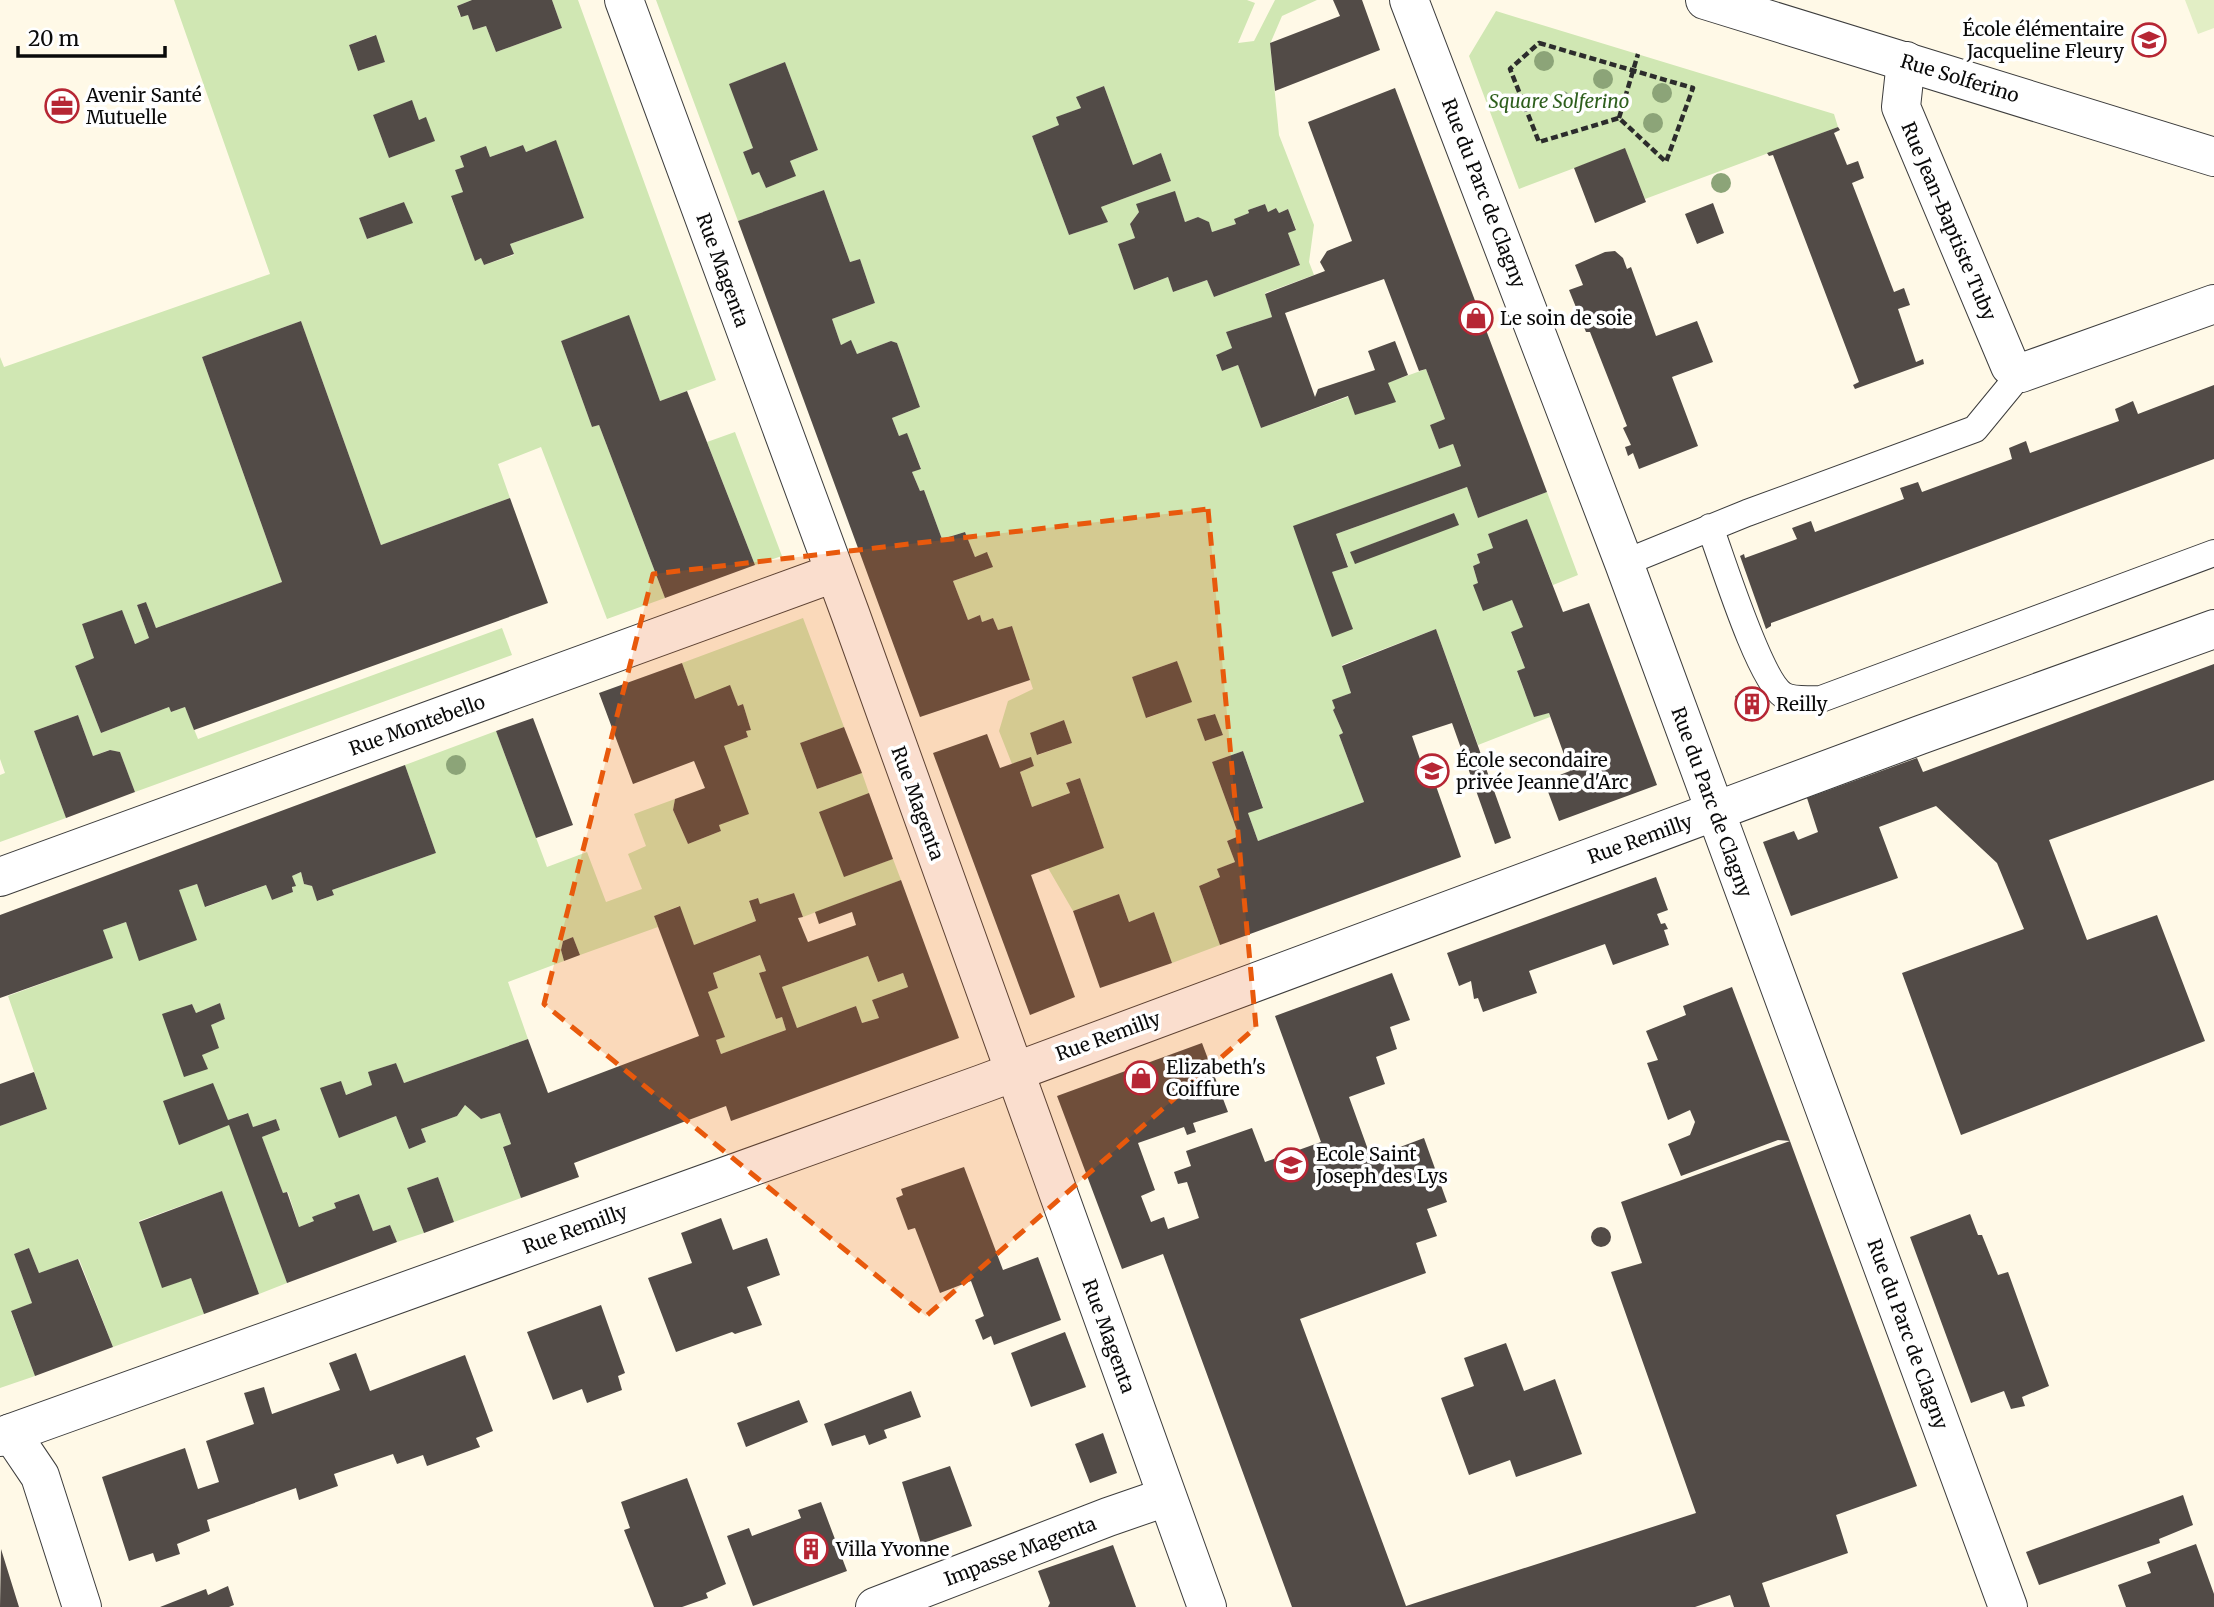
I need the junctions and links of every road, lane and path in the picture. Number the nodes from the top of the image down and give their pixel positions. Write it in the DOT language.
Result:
graph roads {
  1 [pos="624,0"];
  2 [pos="1705,0"];
  3 [pos="1423,7"];
  4 [pos="1639,54"];
  5 [pos="1906,61"];
  6 [pos="1634,69"];
  7 [pos="1619,118"];
  8 [pos="2214,157"];
  9 [pos="2214,304"];
  10 [pos="2021,373"];
  11 [pos="1710,527"];
  12 [pos="2214,553"];
  13 [pos="1624,563"];
  14 [pos="834,573"];
  15 [pos="2214,629"];
  16 [pos="1715,811"];
  17 [pos="0,877"];
  18 [pos="1014,1072"];
  19 [pos="6,1435"];
  20 [pos="1166,1497"];
  21 [pos="82,1607"];
  22 [pos="875,1607"];
  23 [pos="1207,1607"];
  24 [pos="2008,1607"];
  1 -- 14 [label="street, Rue Magenta"];
  2 -- 5 [label="street, Rue Solferino"];
  3 -- 13 [label="street, Rue du Parc de Clagny"];
  4 -- 6 [label="path"];
  5 -- 8 [label="street, Rue Solferino"];
  5 -- 10 [label="street, Rue Jean-Baptiste Tuby"];
  6 -- 7 [label="path"];
  6 -- 7 [label="path"];
  6 -- 7 [label="path"];
  9 -- 10 [label="street"];
  10 -- 11 [label="lane"];
  11 -- 12 [label="lane"];
  11 -- 13 [label="lane"];
  13 -- 16 [label="street, Rue du Parc de Clagny"];
  14 -- 17 [label="street, Rue Montebello"];
  14 -- 18 [label="street, Rue Magenta"];
  15 -- 16 [label="street, Rue Remilly"];
  16 -- 18 [label="street, Rue Remilly"];
  16 -- 24 [label="street, Rue du Parc de Clagny"];
  18 -- 19 [label="street, Rue Remilly"];
  18 -- 20 [label="street, Rue Magenta"];
  19 -- 21 [label="street"];
  20 -- 22 [label="street, Impasse Magenta"];
  20 -- 23 [label="street, Rue Magenta"];
}
